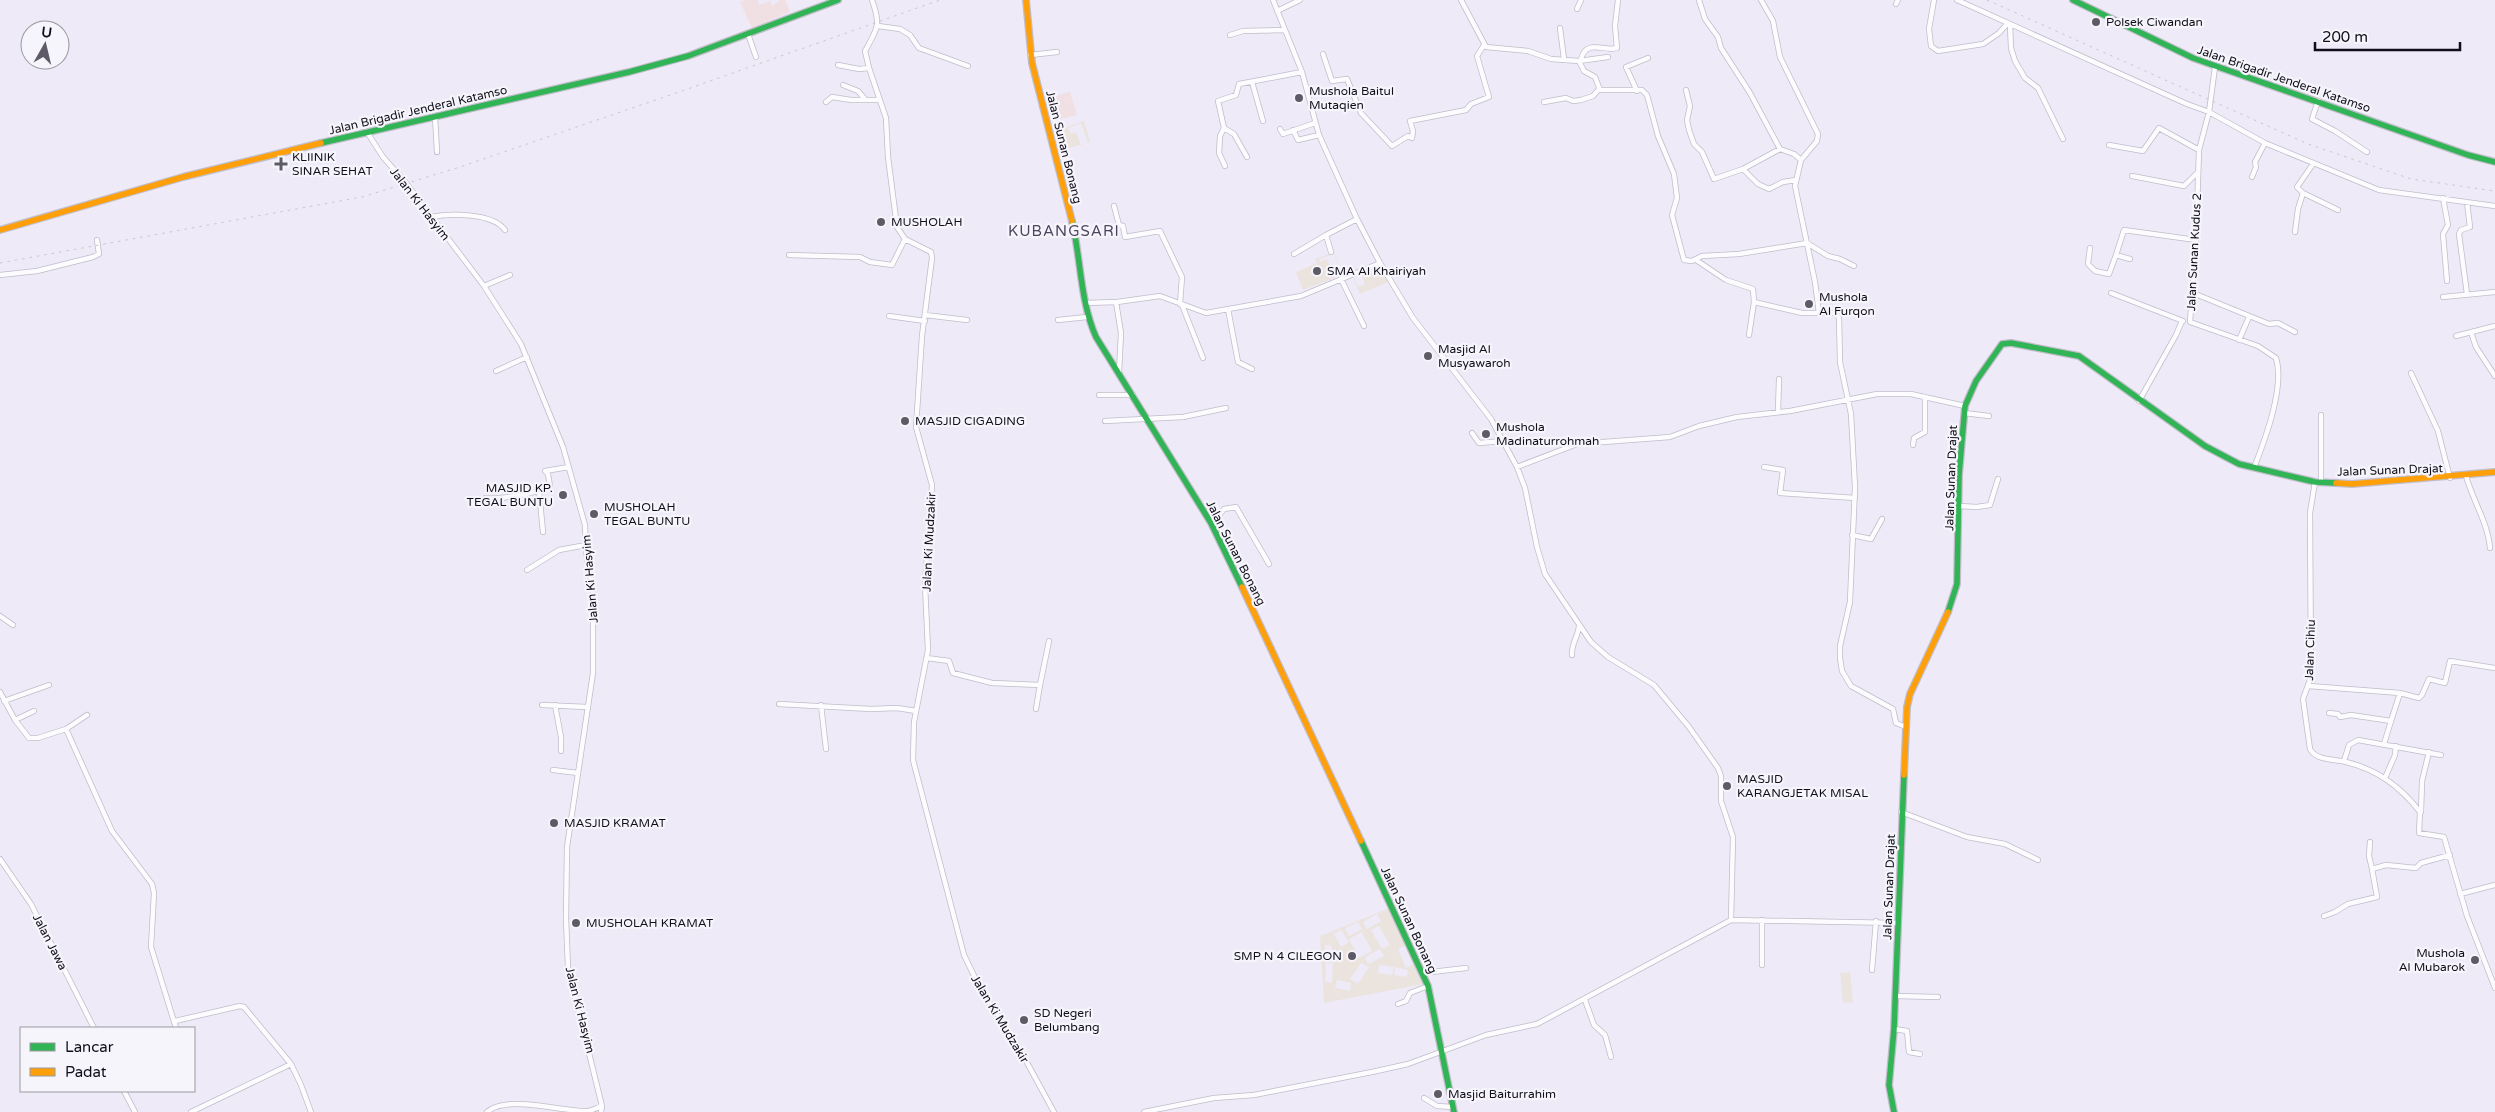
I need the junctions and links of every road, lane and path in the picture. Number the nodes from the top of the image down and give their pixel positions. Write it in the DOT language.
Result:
graph roads {
  1 [pos="838,0"];
  2 [pos="872,0"];
  3 [pos="1026,0"];
  4 [pos="1273,0"];
  5 [pos="1300,0"];
  6 [pos="1461,0"];
  7 [pos="1581,0"];
  8 [pos="1618,0"];
  9 [pos="1699,0"];
  10 [pos="1761,0"];
  11 [pos="1934,0"];
  12 [pos="1957,0"];
  13 [pos="2073,0"];
  14 [pos="1577,10"];
  15 [pos="1277,11"];
  16 [pos="2008,25"];
  17 [pos="878,26"];
  18 [pos="1560,28"];
  19 [pos="1285,30"];
  20 [pos="748,34"];
  21 [pos="1230,35"];
  22 [pos="1484,45"];
  23 [pos="2064,49"];
  24 [pos="1057,52"];
  25 [pos="1030,54"];
  26 [pos="1323,54"];
  27 [pos="2065,56"];
  28 [pos="756,57"];
  29 [pos="1608,57"];
  30 [pos="1648,58"];
  31 [pos="1564,60"];
  32 [pos="1580,60"];
  33 [pos="838,65"];
  34 [pos="968,66"];
  35 [pos="2215,67"];
  36 [pos="869,68"];
  37 [pos="1302,72"];
  38 [pos="1252,82"];
  39 [pos="843,85"];
  40 [pos="1598,89"];
  41 [pos="1637,90"];
  42 [pos="1686,90"];
  43 [pos="864,98"];
  44 [pos="880,100"];
  45 [pos="2318,101"];
  46 [pos="826,102"];
  47 [pos="1544,102"];
  48 [pos="2209,112"];
  49 [pos="435,116"];
  50 [pos="1264,121"];
  51 [pos="1315,123"];
  52 [pos="1224,128"];
  53 [pos="1280,129"];
  54 [pos="1293,130"];
  55 [pos="367,132"];
  56 [pos="1319,135"];
  57 [pos="2063,139"];
  58 [pos="2265,143"];
  59 [pos="2109,145"];
  60 [pos="1780,149"];
  61 [pos="2199,150"];
  62 [pos="437,152"];
  63 [pos="2367,152"];
  64 [pos="1247,157"];
  65 [pos="1801,160"];
  66 [pos="2495,162"];
  67 [pos="2314,164"];
  68 [pos="1225,166"];
  69 [pos="1743,169"];
  70 [pos="2198,172"];
  71 [pos="2132,176"];
  72 [pos="2252,177"];
  73 [pos="1796,180"];
  74 [pos="2303,193"];
  75 [pos="2443,198"];
  76 [pos="2467,202"];
  77 [pos="1114,206"];
  78 [pos="2495,206"];
  79 [pos="2338,210"];
  80 [pos="431,217"];
  81 [pos="1357,219"];
  82 [pos="0,230"];
  83 [pos="505,230"];
  84 [pos="2295,232"];
  85 [pos="1326,235"];
  86 [pos="905,239"];
  87 [pos="97,240"];
  88 [pos="2196,240"];
  89 [pos="1807,243"];
  90 [pos="2090,248"];
  91 [pos="1331,252"];
  92 [pos="1294,254"];
  93 [pos="789,255"];
  94 [pos="2116,255"];
  95 [pos="2130,259"];
  96 [pos="1696,260"];
  97 [pos="1380,263"];
  98 [pos="1854,266"];
  99 [pos="0,275"];
  100 [pos="510,275"];
  101 [pos="1341,279"];
  102 [pos="2447,281"];
  103 [pos="484,286"];
  104 [pos="2193,292"];
  105 [pos="2495,292"];
  106 [pos="2111,293"];
  107 [pos="2467,294"];
  108 [pos="2443,297"];
  109 [pos="1116,302"];
  110 [pos="1754,302"];
  111 [pos="1085,303"];
  112 [pos="1181,304"];
  113 [pos="1228,309"];
  114 [pos="1819,313"];
  115 [pos="925,315"];
  116 [pos="889,316"];
  117 [pos="2249,316"];
  118 [pos="1087,317"];
  119 [pos="967,320"];
  120 [pos="1058,320"];
  121 [pos="925,321"];
  122 [pos="2182,321"];
  123 [pos="2190,322"];
  124 [pos="1364,326"];
  125 [pos="2495,326"];
  126 [pos="2294,332"];
  127 [pos="2471,332"];
  128 [pos="1749,335"];
  129 [pos="2456,336"];
  130 [pos="2239,340"];
  131 [pos="527,357"];
  132 [pos="1203,358"];
  133 [pos="1252,369"];
  134 [pos="496,371"];
  135 [pos="1118,372"];
  136 [pos="2411,373"];
  137 [pos="2495,376"];
  138 [pos="1779,379"];
  139 [pos="1099,395"];
  140 [pos="1134,395"];
  141 [pos="1925,397"];
  142 [pos="1848,398"];
  143 [pos="2140,401"];
  144 [pos="1226,408"];
  145 [pos="1965,410"];
  146 [pos="1778,412"];
  147 [pos="1988,416"];
  148 [pos="2321,416"];
  149 [pos="1146,418"];
  150 [pos="1105,421"];
  151 [pos="1472,433"];
  152 [pos="1503,441"];
  153 [pos="1913,446"];
  154 [pos="1764,466"];
  155 [pos="569,467"];
  156 [pos="1517,467"];
  157 [pos="2254,468"];
  158 [pos="2495,472"];
  159 [pos="2466,476"];
  160 [pos="2450,478"];
  161 [pos="1998,479"];
  162 [pos="2318,482"];
  163 [pos="539,491"];
  164 [pos="485,498"];
  165 [pos="1855,498"];
  166 [pos="1959,506"];
  167 [pos="1882,519"];
  168 [pos="1212,524"];
  169 [pos="542,532"];
  170 [pos="1852,534"];
  171 [pos="586,546"];
  172 [pos="2490,548"];
  173 [pos="1269,564"];
  174 [pos="527,570"];
  175 [pos="0,616"];
  176 [pos="13,625"];
  177 [pos="1579,626"];
  178 [pos="1049,641"];
  179 [pos="1572,655"];
  180 [pos="927,658"];
  181 [pos="2495,668"];
  182 [pos="1040,685"];
  183 [pos="49,686"];
  184 [pos="2309,686"];
  185 [pos="0,692"];
  186 [pos="2400,693"];
  187 [pos="4,701"];
  188 [pos="779,704"];
  189 [pos="542,705"];
  190 [pos="555,705"];
  191 [pos="821,705"];
  192 [pos="587,707"];
  193 [pos="1036,709"];
  194 [pos="34,711"];
  195 [pos="916,712"];
  196 [pos="2328,713"];
  197 [pos="87,716"];
  198 [pos="15,720"];
  199 [pos="2391,721"];
  200 [pos="1906,727"];
  201 [pos="66,729"];
  202 [pos="2384,744"];
  203 [pos="2396,746"];
  204 [pos="826,749"];
  205 [pos="560,751"];
  206 [pos="2429,752"];
  207 [pos="2441,755"];
  208 [pos="2344,761"];
  209 [pos="553,770"];
  210 [pos="578,773"];
  211 [pos="2385,778"];
  212 [pos="1901,812"];
  213 [pos="2420,814"];
  214 [pos="2370,842"];
  215 [pos="2450,855"];
  216 [pos="0,859"];
  217 [pos="2038,860"];
  218 [pos="2372,869"];
  219 [pos="2495,885"];
  220 [pos="2460,894"];
  221 [pos="2324,916"];
  222 [pos="1731,920"];
  223 [pos="1762,920"];
  224 [pos="1876,921"];
  225 [pos="1898,923"];
  226 [pos="1762,965"];
  227 [pos="1466,968"];
  228 [pos="1872,970"];
  229 [pos="1423,973"];
  230 [pos="1428,986"];
  231 [pos="2495,988"];
  232 [pos="1896,996"];
  233 [pos="1938,997"];
  234 [pos="1585,1000"];
  235 [pos="1398,1004"];
  236 [pos="175,1021"];
  237 [pos="93,1027"];
  238 [pos="176,1027"];
  239 [pos="1894,1029"];
  240 [pos="1442,1052"];
  241 [pos="1920,1054"];
  242 [pos="1611,1057"];
  243 [pos="291,1064"];
  244 [pos="125,1092"];
  245 [pos="1424,1098"];
  246 [pos="602,1106"];
  247 [pos="1454,1109"];
  248 [pos="135,1112"];
  249 [pos="191,1112"];
  250 [pos="311,1112"];
  251 [pos="487,1112"];
  252 [pos="601,1112"];
  253 [pos="1054,1112"];
  254 [pos="1144,1112"];
  255 [pos="1894,1112"];
  1 -- 20 [label="main road, Jalan Brigadir Jenderal Katamso"];
  2 -- 17 [label="street"];
  3 -- 25 [label="main road, Jalan Sunan Bonang"];
  4 -- 15 [label="street"];
  5 -- 15 [label="street"];
  6 -- 22 [label="street"];
  7 -- 14 [label="street"];
  8 -- 32 [label="street"];
  9 -- 60 [label="street"];
  10 -- 65 [label="street"];
  11 -- 16 [label="street"];
  12 -- 16 [label="street"];
  13 -- 35 [label="main road, Jalan Brigadir Jenderal Katamso"];
  15 -- 19 [label="street"];
  16 -- 23 [label="street"];
  16 -- 57 [label="street"];
  17 -- 34 [label="street"];
  17 -- 36 [label="street"];
  18 -- 31 [label="street"];
  19 -- 21 [label="street"];
  19 -- 37 [label="street"];
  20 -- 28 [label="street"];
  20 -- 49 [label="main road, Jalan Brigadir Jenderal Katamso"];
  22 -- 26 [label="street"];
  22 -- 31 [label="street"];
  23 -- 27 [label="street"];
  23 -- 48 [label="street"];
  24 -- 25 [label="street"];
  25 -- 111 [label="main road, Jalan Sunan Bonang"];
  29 -- 32 [label="street"];
  30 -- 41 [label="street"];
  31 -- 32 [label="street"];
  32 -- 40 [label="street"];
  33 -- 36 [label="street"];
  35 -- 45 [label="main road, Jalan Brigadir Jenderal Katamso"];
  35 -- 48 [label="street, Jalan Sunan Kudus 2"];
  36 -- 44 [label="street"];
  37 -- 38 [label="street"];
  37 -- 51 [label="street"];
  38 -- 50 [label="street"];
  38 -- 52 [label="street"];
  39 -- 43 [label="street"];
  40 -- 41 [label="street"];
  40 -- 47 [label="street"];
  41 -- 96 [label="street"];
  42 -- 69 [label="street"];
  43 -- 44 [label="street"];
  43 -- 46 [label="street"];
  44 -- 86 [label="street"];
  45 -- 63 [label="street"];
  45 -- 66 [label="main road, Jalan Brigadir Jenderal Katamso"];
  48 -- 58 [label="street"];
  48 -- 61 [label="street, Jalan Sunan Kudus 2"];
  49 -- 55 [label="main road, Jalan Brigadir Jenderal Katamso"];
  49 -- 62 [label="street"];
  51 -- 54 [label="street"];
  51 -- 56 [label="street"];
  52 -- 64 [label="street"];
  52 -- 68 [label="street"];
  53 -- 54 [label="street"];
  54 -- 56 [label="street"];
  55 -- 80 [label="street, Jalan Ki Hasyim"];
  55 -- 82 [label="main road, Jalan Brigadir Jenderal Katamso"];
  56 -- 81 [label="street"];
  58 -- 67 [label="street"];
  58 -- 72 [label="street"];
  59 -- 61 [label="street"];
  60 -- 65 [label="street"];
  60 -- 69 [label="street"];
  61 -- 70 [label="street, Jalan Sunan Kudus 2"];
  65 -- 73 [label="street"];
  67 -- 74 [label="street"];
  67 -- 75 [label="street"];
  69 -- 73 [label="street"];
  70 -- 71 [label="street"];
  70 -- 88 [label="street, Jalan Sunan Kudus 2"];
  73 -- 89 [label="street"];
  74 -- 79 [label="street"];
  74 -- 84 [label="street"];
  75 -- 76 [label="street"];
  75 -- 102 [label="street"];
  76 -- 78 [label="street"];
  76 -- 107 [label="street"];
  77 -- 112 [label="street"];
  80 -- 83 [label="street"];
  80 -- 103 [label="street, Jalan Ki Hasyim"];
  81 -- 85 [label="street"];
  81 -- 97 [label="street"];
  85 -- 91 [label="street"];
  85 -- 92 [label="street"];
  86 -- 93 [label="street"];
  86 -- 115 [label="street, Jalan Ki Mudzakir"];
  87 -- 99 [label="street"];
  88 -- 94 [label="street"];
  88 -- 104 [label="street, Jalan Sunan Kudus 2"];
  89 -- 96 [label="street"];
  89 -- 98 [label="street"];
  89 -- 114 [label="street"];
  90 -- 94 [label="street"];
  94 -- 95 [label="street"];
  96 -- 110 [label="street"];
  97 -- 101 [label="street"];
  97 -- 152 [label="street"];
  100 -- 103 [label="street"];
  101 -- 113 [label="street"];
  101 -- 124 [label="street"];
  103 -- 131 [label="street, Jalan Ki Hasyim"];
  104 -- 117 [label="street"];
  104 -- 123 [label="street, Jalan Sunan Kudus 2"];
  105 -- 107 [label="street"];
  106 -- 122 [label="street"];
  107 -- 108 [label="street"];
  109 -- 111 [label="street"];
  109 -- 112 [label="street"];
  109 -- 135 [label="street"];
  110 -- 114 [label="street"];
  110 -- 128 [label="street"];
  111 -- 118 [label="main road, Jalan Sunan Bonang"];
  112 -- 113 [label="street"];
  112 -- 132 [label="street"];
  113 -- 133 [label="street"];
  114 -- 142 [label="street"];
  115 -- 119 [label="street"];
  115 -- 121 [label="street, Jalan Ki Mudzakir"];
  116 -- 121 [label="street"];
  117 -- 126 [label="street"];
  117 -- 130 [label="street"];
  118 -- 120 [label="street"];
  118 -- 135 [label="main road, Jalan Sunan Bonang"];
  121 -- 180 [label="street, Jalan Ki Mudzakir"];
  122 -- 123 [label="street"];
  122 -- 143 [label="street"];
  123 -- 130 [label="street, Jalan Sunan Kudus 2"];
  125 -- 127 [label="street"];
  127 -- 129 [label="street"];
  127 -- 137 [label="street"];
  130 -- 157 [label="street, Jalan Sunan Kudus 2"];
  131 -- 134 [label="street"];
  131 -- 155 [label="street, Jalan Ki Hasyim"];
  135 -- 140 [label="main road, Jalan Sunan Bonang"];
  136 -- 160 [label="street"];
  138 -- 146 [label="street"];
  139 -- 140 [label="street"];
  140 -- 149 [label="main road, Jalan Sunan Bonang"];
  141 -- 142 [label="street"];
  141 -- 145 [label="street"];
  141 -- 153 [label="street"];
  142 -- 146 [label="street"];
  142 -- 165 [label="street"];
  143 -- 145 [label="main road, Jalan Sunan Drajat"];
  143 -- 157 [label="main road, Jalan Sunan Drajat"];
  144 -- 149 [label="street"];
  145 -- 147 [label="street"];
  145 -- 166 [label="main road, Jalan Sunan Drajat"];
  146 -- 156 [label="street"];
  148 -- 162 [label="street, Jalan Cihiu"];
  149 -- 150 [label="street"];
  149 -- 168 [label="main road, Jalan Sunan Bonang"];
  151 -- 152 [label="street"];
  152 -- 156 [label="street"];
  154 -- 165 [label="street"];
  155 -- 163 [label="street"];
  155 -- 171 [label="street, Jalan Ki Hasyim"];
  156 -- 177 [label="street"];
  157 -- 162 [label="main road, Jalan Sunan Drajat"];
  158 -- 159 [label="main road, Jalan Sunan Drajat"];
  159 -- 160 [label="main road, Jalan Sunan Drajat"];
  159 -- 172 [label="street"];
  160 -- 162 [label="main road, Jalan Sunan Drajat"];
  161 -- 166 [label="street"];
  162 -- 184 [label="street, Jalan Cihiu"];
  163 -- 164 [label="street"];
  163 -- 169 [label="street"];
  165 -- 170 [label="street"];
  166 -- 200 [label="main road, Jalan Sunan Drajat"];
  167 -- 170 [label="street"];
  168 -- 173 [label="street"];
  168 -- 229 [label="main road, Jalan Sunan Bonang"];
  170 -- 200 [label="street"];
  171 -- 174 [label="street"];
  171 -- 192 [label="street, Jalan Ki Hasyim"];
  175 -- 176 [label="street"];
  177 -- 179 [label="street"];
  177 -- 222 [label="street"];
  178 -- 182 [label="street"];
  180 -- 182 [label="street"];
  180 -- 195 [label="street, Jalan Ki Mudzakir"];
  181 -- 186 [label="street"];
  182 -- 193 [label="street"];
  183 -- 187 [label="street"];
  184 -- 186 [label="street"];
  184 -- 208 [label="street, Jalan Cihiu"];
  185 -- 187 [label="street"];
  186 -- 199 [label="street"];
  187 -- 198 [label="street"];
  188 -- 191 [label="street"];
  189 -- 190 [label="street"];
  190 -- 192 [label="street"];
  190 -- 205 [label="street"];
  191 -- 195 [label="street"];
  191 -- 204 [label="street"];
  192 -- 210 [label="street, Jalan Ki Hasyim"];
  194 -- 198 [label="street"];
  195 -- 253 [label="street, Jalan Ki Mudzakir"];
  196 -- 199 [label="street"];
  197 -- 201 [label="street"];
  198 -- 201 [label="street"];
  199 -- 202 [label="street"];
  200 -- 212 [label="main road, Jalan Sunan Drajat"];
  201 -- 236 [label="street"];
  202 -- 203 [label="street"];
  202 -- 208 [label="street"];
  203 -- 206 [label="street"];
  203 -- 211 [label="street"];
  206 -- 207 [label="street"];
  206 -- 213 [label="street"];
  208 -- 211 [label="street, Jalan Cihiu"];
  209 -- 210 [label="street"];
  210 -- 246 [label="street, Jalan Ki Hasyim"];
  211 -- 213 [label="street, Jalan Cihiu"];
  212 -- 217 [label="street"];
  212 -- 225 [label="main road, Jalan Sunan Drajat"];
  213 -- 215 [label="street, Jalan Cihiu"];
  214 -- 218 [label="street"];
  215 -- 218 [label="street"];
  215 -- 220 [label="street, Jalan Cihiu"];
  216 -- 237 [label="street, Jalan Jawa"];
  218 -- 221 [label="street"];
  219 -- 220 [label="street"];
  220 -- 231 [label="street, Jalan Cihiu"];
  222 -- 223 [label="street"];
  222 -- 234 [label="street"];
  223 -- 224 [label="street"];
  223 -- 226 [label="street"];
  224 -- 225 [label="street"];
  224 -- 228 [label="street"];
  225 -- 232 [label="main road, Jalan Sunan Drajat"];
  227 -- 229 [label="street"];
  229 -- 230 [label="main road, Jalan Sunan Bonang"];
  230 -- 235 [label="street"];
  230 -- 240 [label="main road, Jalan Sunan Bonang"];
  232 -- 233 [label="street"];
  232 -- 239 [label="main road, Jalan Sunan Drajat"];
  234 -- 240 [label="street"];
  234 -- 242 [label="street"];
  236 -- 238 [label="street"];
  236 -- 243 [label="street"];
  239 -- 241 [label="street"];
  239 -- 255 [label="main road, Jalan Sunan Drajat"];
  240 -- 247 [label="main road, Jalan Sunan Bonang"];
  240 -- 254 [label="street"];
  243 -- 249 [label="street"];
  243 -- 250 [label="street"];
  244 -- 248 [label="street"];
  245 -- 247 [label="street"];
  246 -- 251 [label="street"];
  246 -- 252 [label="street, Jalan Ki Hasyim"];
}
